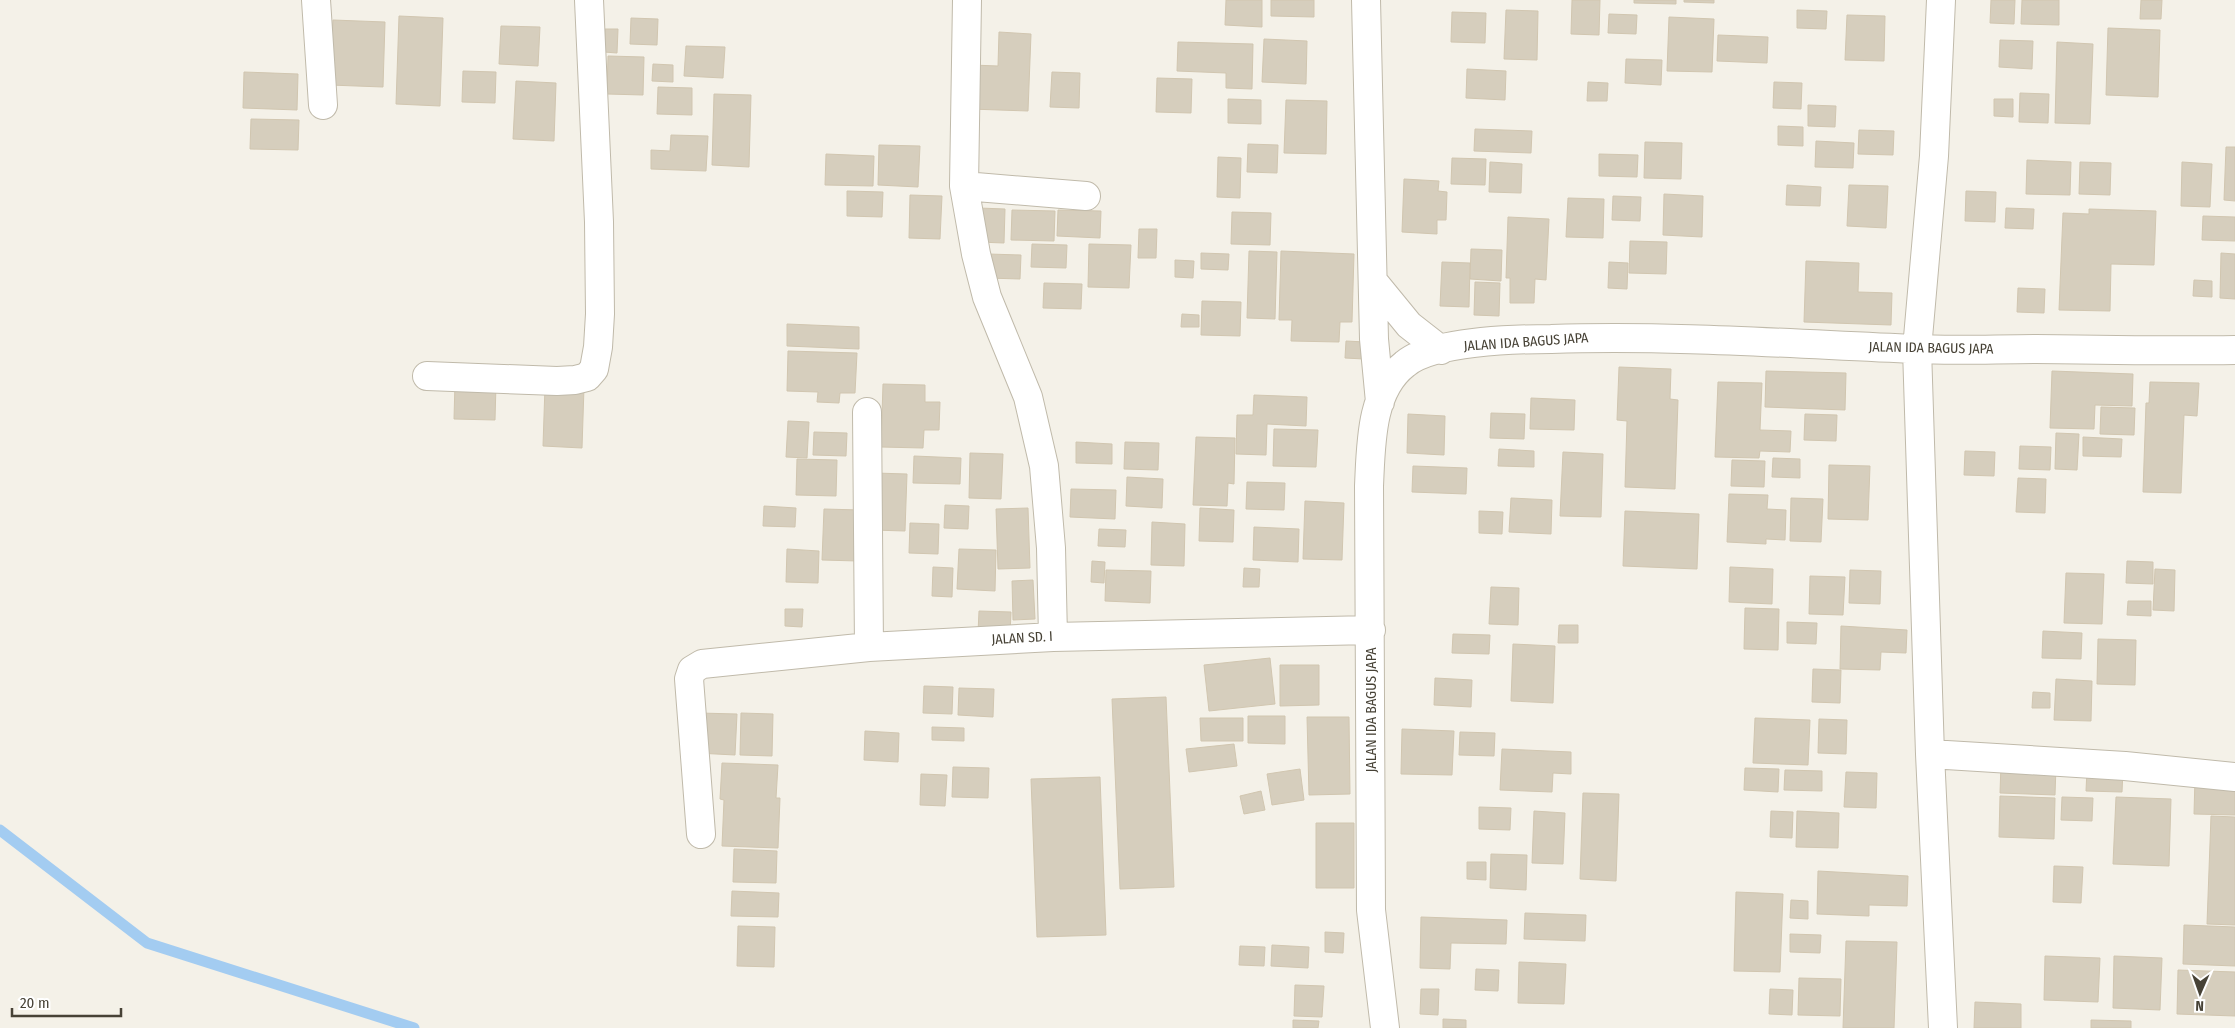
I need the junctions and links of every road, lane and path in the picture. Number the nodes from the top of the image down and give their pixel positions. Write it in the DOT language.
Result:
graph roads {
  1 [pos="316,0"];
  2 [pos="589,0"];
  3 [pos="966,0"];
  4 [pos="1366,0"];
  5 [pos="1941,0"];
  6 [pos="322,105"];
  7 [pos="964,186"];
  8 [pos="1086,196"];
  9 [pos="1373,281"];
  10 [pos="1917,349"];
  11 [pos="1441,350"];
  12 [pos="2235,350"];
  13 [pos="427,376"];
  14 [pos="1380,402"];
  15 [pos="867,412"];
  16 [pos="1371,630"];
  17 [pos="1053,637"];
  18 [pos="869,647"];
  19 [pos="1930,754"];
  20 [pos="2235,776"];
  21 [pos="701,834"];
  22 [pos="1385,1028"];
  23 [pos="1943,1028"];
  1 -- 6 [label="street"];
  2 -- 13 [label="street"];
  3 -- 7 [label="street"];
  4 -- 9 [label="street"];
  5 -- 10 [label="street"];
  7 -- 8 [label="street"];
  7 -- 17 [label="street"];
  9 -- 11 [label="street"];
  9 -- 14 [label="street"];
  10 -- 11 [label="street, JALAN IDA BAGUS JAPA"];
  10 -- 12 [label="street, JALAN IDA BAGUS JAPA"];
  10 -- 19 [label="street"];
  11 -- 14 [label="street, JALAN IDA BAGUS JAPA"];
  14 -- 16 [label="street, JALAN IDA BAGUS JAPA"];
  15 -- 18 [label="street"];
  16 -- 17 [label="street, JALAN SD. I"];
  16 -- 22 [label="street, JALAN IDA BAGUS JAPA"];
  17 -- 18 [label="street, JALAN SD. I"];
  18 -- 21 [label="street, JALAN SD. I"];
  19 -- 20 [label="street"];
  19 -- 23 [label="street"];
}
